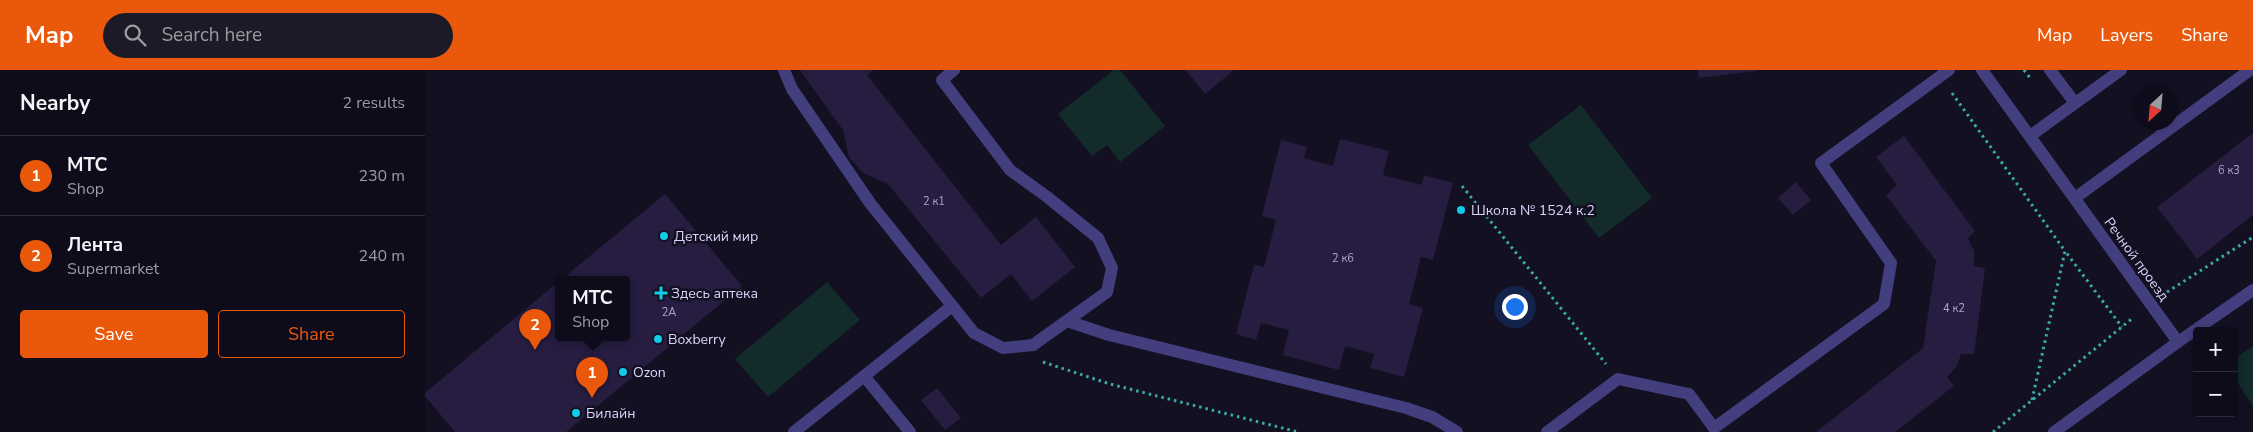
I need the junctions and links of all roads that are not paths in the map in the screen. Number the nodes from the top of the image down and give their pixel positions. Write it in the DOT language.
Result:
graph roads {
  1 [pos="784,70"];
  2 [pos="954,70"];
  3 [pos="1982,70"];
  4 [pos="2050,70"];
  5 [pos="2121,70"];
  6 [pos="2250,70"];
  7 [pos="1945,73"];
  8 [pos="2075,103"];
  9 [pos="2030,136"];
  10 [pos="2075,198"];
  11 [pos="2253,290"];
  12 [pos="952,306"];
  13 [pos="1067,321"];
  14 [pos="2178,342"];
  15 [pos="864,376"];
  16 [pos="793,432"];
  17 [pos="910,432"];
  18 [pos="1457,432"];
  19 [pos="1547,432"];
  20 [pos="2054,432"];
  1 -- 12 [label="street"];
  2 -- 13 [label="street"];
  3 -- 9 [label="street, Речной проезд"];
  4 -- 8 [label="street"];
  5 -- 8 [label="street"];
  6 -- 10 [label="street"];
  7 -- 19 [label="street"];
  8 -- 9 [label="street"];
  9 -- 10 [label="street, Речной проезд"];
  10 -- 14 [label="street, Речной проезд"];
  11 -- 14 [label="street"];
  12 -- 13 [label="street"];
  12 -- 15 [label="street"];
  13 -- 18 [label="street"];
  14 -- 20 [label="street"];
  15 -- 16 [label="street"];
  15 -- 17 [label="street"];
}
